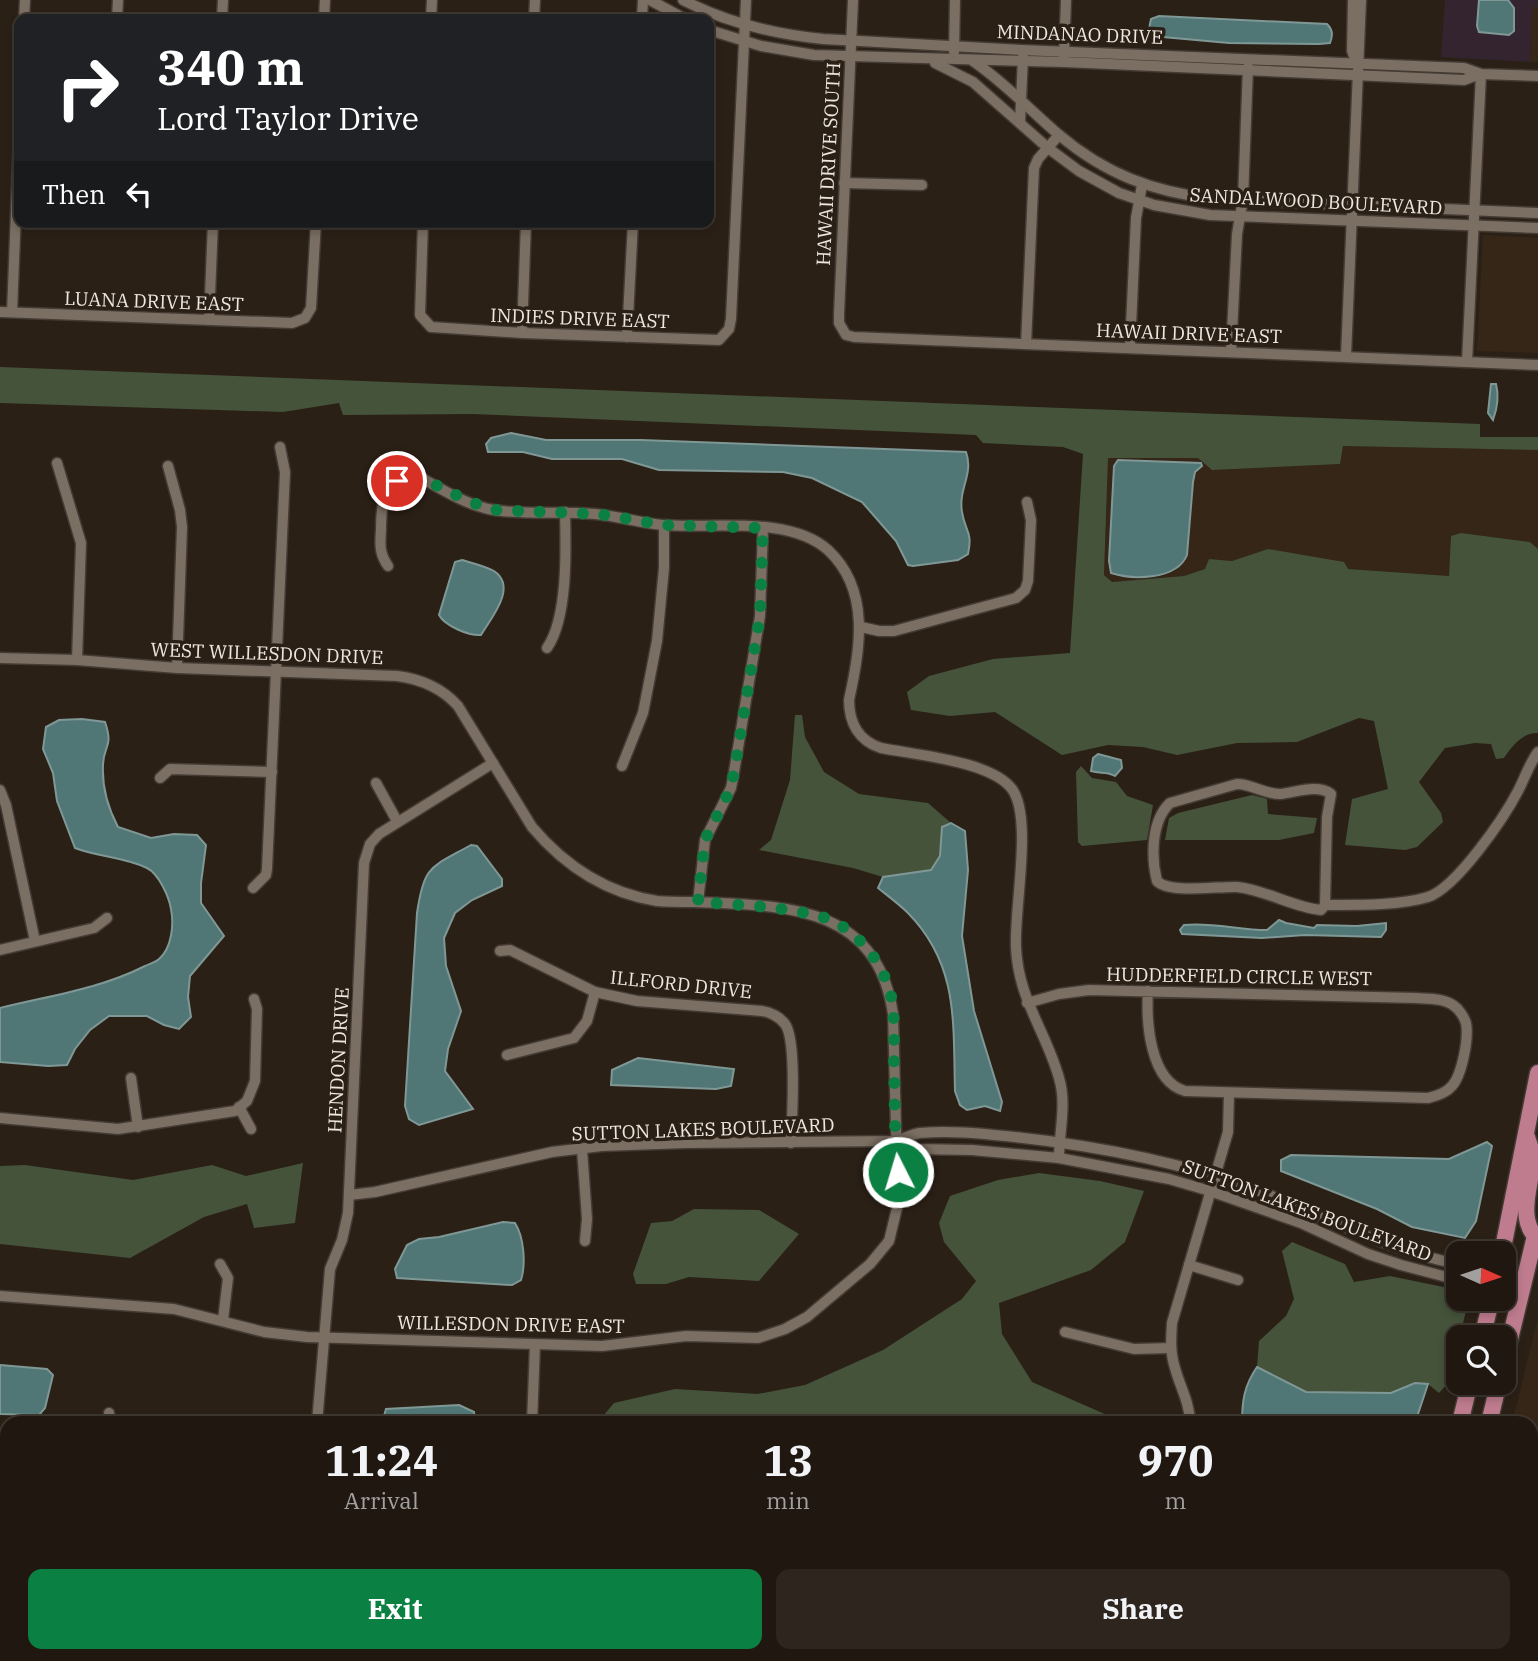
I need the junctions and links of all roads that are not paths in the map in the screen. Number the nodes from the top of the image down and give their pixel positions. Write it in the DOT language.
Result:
graph roads {
  1 [pos="649,0"];
  2 [pos="684,0"];
  3 [pos="746,0"];
  4 [pos="853,0"];
  5 [pos="955,0"];
  6 [pos="1066,0"];
  7 [pos="1353,0"];
  8 [pos="1361,0"];
  9 [pos="676,14"];
  10 [pos="713,14"];
  11 [pos="714,14"];
  12 [pos="745,25"];
  13 [pos="714,32"];
  14 [pos="851,40"];
  15 [pos="744,42"];
  16 [pos="954,47"];
  17 [pos="1022,50"];
  18 [pos="1064,57"];
  19 [pos="850,58"];
  20 [pos="971,60"];
  21 [pos="1024,62"];
  22 [pos="1248,65"];
  23 [pos="954,66"];
  24 [pos="1357,69"];
  25 [pos="1481,74"];
  26 [pos="1538,76"];
  27 [pos="1021,100"];
  28 [pos="1020,122"];
  29 [pos="1059,135"];
  30 [pos="1048,148"];
  31 [pos="844,183"];
  32 [pos="922,185"];
  33 [pos="1142,185"];
  34 [pos="1243,199"];
  35 [pos="1139,200"];
  36 [pos="1353,204"];
  37 [pos="1474,210"];
  38 [pos="1538,213"];
  39 [pos="1240,217"];
  40 [pos="1352,221"];
  41 [pos="1473,226"];
  42 [pos="18,228"];
  43 [pos="213,228"];
  44 [pos="316,228"];
  45 [pos="423,228"];
  46 [pos="526,228"];
  47 [pos="633,228"];
  48 [pos="1538,228"];
  49 [pos="0,312"];
  50 [pos="12,312"];
  51 [pos="209,320"];
  52 [pos="842,329"];
  53 [pos="522,333"];
  54 [pos="627,337"];
  55 [pos="1026,344"];
  56 [pos="1130,348"];
  57 [pos="1231,352"];
  58 [pos="1346,356"];
  59 [pos="1467,362"];
  60 [pos="1538,365"];
  61 [pos="280,447"];
  62 [pos="57,463"];
  63 [pos="168,466"];
  64 [pos="1027,502"];
  65 [pos="565,512"];
  66 [pos="664,525"];
  67 [pos="763,528"];
  68 [pos="388,566"];
  69 [pos="861,627"];
  70 [pos="547,648"];
  71 [pos="0,658"];
  72 [pos="77,660"];
  73 [pos="177,668"];
  74 [pos="277,670"];
  75 [pos="1538,752"];
  76 [pos="493,763"];
  77 [pos="622,766"];
  78 [pos="272,772"];
  79 [pos="160,778"];
  80 [pos="376,783"];
  81 [pos="0,790"];
  82 [pos="397,821"];
  83 [pos="253,888"];
  84 [pos="698,902"];
  85 [pos="1325,905"];
  86 [pos="107,918"];
  87 [pos="35,941"];
  88 [pos="0,950"];
  89 [pos="500,951"];
  90 [pos="1148,991"];
  91 [pos="595,992"];
  92 [pos="254,999"];
  93 [pos="1027,1003"];
  94 [pos="507,1055"];
  95 [pos="131,1077"];
  96 [pos="1538,1079"];
  97 [pos="1229,1093"];
  98 [pos="239,1107"];
  99 [pos="0,1118"];
  100 [pos="138,1127"];
  101 [pos="251,1129"];
  102 [pos="1527,1137"];
  103 [pos="895,1142"];
  104 [pos="1059,1142"];
  105 [pos="791,1143"];
  106 [pos="582,1149"];
  107 [pos="1059,1158"];
  108 [pos="1214,1175"];
  109 [pos="1210,1191"];
  110 [pos="349,1195"];
  111 [pos="1346,1226"];
  112 [pos="584,1241"];
  113 [pos="1340,1241"];
  114 [pos="1505,1241"];
  115 [pos="1446,1261"];
  116 [pos="220,1264"];
  117 [pos="1189,1265"];
  118 [pos="1446,1277"];
  119 [pos="1238,1280"];
  120 [pos="1516,1281"];
  121 [pos="1524,1285"];
  122 [pos="1516,1286"];
  123 [pos="0,1296"];
  124 [pos="223,1320"];
  125 [pos="1514,1325"];
  126 [pos="1065,1332"];
  127 [pos="324,1338"];
  128 [pos="535,1345"];
  129 [pos="1171,1348"];
  130 [pos="1467,1395"];
  131 [pos="1496,1395"];
  132 [pos="318,1416"];
  133 [pos="533,1416"];
  134 [pos="1189,1416"];
  135 [pos="1462,1416"];
  136 [pos="1491,1416"];
  1 -- 9 [label="street"];
  2 -- 10 [label="street, MINDANAO DRIVE"];
  3 -- 12 [label="street"];
  4 -- 14 [label="street, HAWAII DRIVE SOUTH"];
  5 -- 16 [label="street"];
  6 -- 18 [label="street"];
  7 -- 24 [label="street"];
  8 -- 24 [label="street"];
  11 -- 12 [label="street, MINDANAO DRIVE"];
  12 -- 14 [label="street, MINDANAO DRIVE"];
  12 -- 15 [label="street"];
  13 -- 15 [label="street, MINDANAO DRIVE"];
  14 -- 16 [label="street, MINDANAO DRIVE"];
  14 -- 19 [label="street, HAWAII DRIVE SOUTH"];
  15 -- 19 [label="street, MINDANAO DRIVE"];
  15 -- 54 [label="street, INDIES DRIVE EAST"];
  16 -- 17 [label="street, MINDANAO DRIVE"];
  16 -- 20 [label="street, SANDALWOOD BOULEVARD"];
  16 -- 23 [label="street"];
  17 -- 18 [label="street, MINDANAO DRIVE"];
  17 -- 21 [label="street"];
  18 -- 21 [label="street, MINDANAO DRIVE"];
  18 -- 22 [label="street, MINDANAO DRIVE"];
  19 -- 23 [label="street, MINDANAO DRIVE"];
  19 -- 31 [label="street, HAWAII DRIVE SOUTH"];
  20 -- 21 [label="street, MINDANAO DRIVE"];
  20 -- 23 [label="street, MINDANAO DRIVE"];
  20 -- 27 [label="street, SANDALWOOD BOULEVARD"];
  21 -- 27 [label="street"];
  22 -- 24 [label="street, MINDANAO DRIVE"];
  22 -- 34 [label="street"];
  23 -- 28 [label="street, SANDALWOOD BOULEVARD"];
  24 -- 25 [label="street, MINDANAO DRIVE"];
  24 -- 36 [label="street"];
  25 -- 26 [label="street, MINDANAO DRIVE"];
  25 -- 37 [label="street"];
  27 -- 28 [label="street"];
  27 -- 29 [label="street, SANDALWOOD BOULEVARD"];
  28 -- 30 [label="street, SANDALWOOD BOULEVARD"];
  29 -- 30 [label="street"];
  29 -- 33 [label="street, SANDALWOOD BOULEVARD"];
  30 -- 35 [label="street, SANDALWOOD BOULEVARD"];
  30 -- 55 [label="street"];
  31 -- 32 [label="street"];
  31 -- 52 [label="street, HAWAII DRIVE SOUTH"];
  33 -- 34 [label="street, SANDALWOOD BOULEVARD"];
  33 -- 35 [label="street"];
  34 -- 36 [label="street, SANDALWOOD BOULEVARD"];
  34 -- 39 [label="street"];
  35 -- 39 [label="street, SANDALWOOD BOULEVARD"];
  35 -- 56 [label="street"];
  36 -- 37 [label="street, SANDALWOOD BOULEVARD"];
  36 -- 40 [label="street"];
  37 -- 38 [label="street, SANDALWOOD BOULEVARD"];
  37 -- 41 [label="street"];
  39 -- 40 [label="street, SANDALWOOD BOULEVARD"];
  39 -- 57 [label="street"];
  40 -- 41 [label="street, SANDALWOOD BOULEVARD"];
  40 -- 58 [label="street"];
  41 -- 48 [label="street, SANDALWOOD BOULEVARD"];
  41 -- 59 [label="street"];
  42 -- 50 [label="street"];
  43 -- 51 [label="street"];
  44 -- 51 [label="street, LUANA DRIVE EAST"];
  45 -- 53 [label="street, INDIES DRIVE EAST"];
  46 -- 53 [label="street"];
  47 -- 54 [label="street"];
  49 -- 50 [label="street, LUANA DRIVE EAST"];
  50 -- 51 [label="street, LUANA DRIVE EAST"];
  52 -- 55 [label="street, HAWAII DRIVE EAST"];
  53 -- 54 [label="street, INDIES DRIVE EAST"];
  55 -- 56 [label="street, HAWAII DRIVE EAST"];
  56 -- 57 [label="street, HAWAII DRIVE EAST"];
  57 -- 58 [label="street, HAWAII DRIVE EAST"];
  58 -- 59 [label="street, HAWAII DRIVE EAST"];
  59 -- 60 [label="street, HAWAII DRIVE EAST"];
  61 -- 74 [label="street"];
  62 -- 72 [label="street"];
  63 -- 73 [label="street"];
  64 -- 69 [label="street"];
  65 -- 66 [label="street"];
  65 -- 68 [label="street"];
  65 -- 70 [label="street"];
  66 -- 67 [label="street"];
  66 -- 77 [label="street"];
  67 -- 69 [label="street"];
  67 -- 84 [label="street"];
  69 -- 93 [label="street"];
  71 -- 72 [label="street, WEST WILLESDON DRIVE"];
  72 -- 73 [label="street, WEST WILLESDON DRIVE"];
  73 -- 74 [label="street, WEST WILLESDON DRIVE"];
  74 -- 76 [label="street, WEST WILLESDON DRIVE"];
  74 -- 78 [label="street"];
  75 -- 85 [label="street"];
  76 -- 82 [label="street, HENDON DRIVE"];
  76 -- 84 [label="street, WEST WILLESDON DRIVE"];
  78 -- 79 [label="street"];
  78 -- 83 [label="street"];
  80 -- 82 [label="street"];
  81 -- 87 [label="street"];
  82 -- 110 [label="street, HENDON DRIVE"];
  84 -- 103 [label="street, WILLESDON DRIVE EAST"];
  85 -- 85 [label="street"];
  86 -- 87 [label="street"];
  87 -- 88 [label="street"];
  89 -- 91 [label="street, ILLFORD DRIVE"];
  90 -- 93 [label="street, HUDDERFIELD CIRCLE WEST"];
  90 -- 97 [label="street"];
  90 -- 97 [label="street, HUDDERFIELD CIRCLE WEST"];
  91 -- 94 [label="street"];
  91 -- 105 [label="street, ILLFORD DRIVE"];
  92 -- 98 [label="street"];
  93 -- 104 [label="street"];
  95 -- 100 [label="street"];
  96 -- 102 [label="highway"];
  97 -- 108 [label="street"];
  98 -- 100 [label="street"];
  98 -- 101 [label="street"];
  99 -- 100 [label="street"];
  102 -- 114 [label="highway"];
  102 -- 121 [label="highway"];
  103 -- 104 [label="street, SUTTON LAKES BOULEVARD"];
  103 -- 105 [label="street, SUTTON LAKES BOULEVARD"];
  103 -- 107 [label="street, SUTTON LAKES BOULEVARD"];
  103 -- 128 [label="street, WILLESDON DRIVE EAST"];
  104 -- 107 [label="street"];
  104 -- 108 [label="street, SUTTON LAKES BOULEVARD"];
  105 -- 106 [label="street, SUTTON LAKES BOULEVARD"];
  106 -- 110 [label="street, SUTTON LAKES BOULEVARD"];
  106 -- 112 [label="street"];
  107 -- 109 [label="street, SUTTON LAKES BOULEVARD"];
  108 -- 109 [label="street"];
  108 -- 111 [label="street, SUTTON LAKES BOULEVARD"];
  109 -- 113 [label="street, SUTTON LAKES BOULEVARD"];
  109 -- 117 [label="street"];
  110 -- 127 [label="street, HENDON DRIVE"];
  111 -- 113 [label="street"];
  111 -- 115 [label="street, SUTTON LAKES BOULEVARD"];
  113 -- 118 [label="street, SUTTON LAKES BOULEVARD"];
  116 -- 124 [label="street"];
  117 -- 119 [label="street"];
  117 -- 129 [label="street"];
  120 -- 121 [label="street"];
  121 -- 122 [label="street"];
  121 -- 125 [label="highway"];
  123 -- 124 [label="street, WILLESDON DRIVE EAST"];
  124 -- 127 [label="street, WILLESDON DRIVE EAST"];
  126 -- 129 [label="street"];
  127 -- 128 [label="street, WILLESDON DRIVE EAST"];
  127 -- 132 [label="street, HENDON DRIVE"];
  128 -- 133 [label="street"];
  129 -- 134 [label="street"];
  130 -- 135 [label="highway"];
  131 -- 136 [label="highway"];
}
